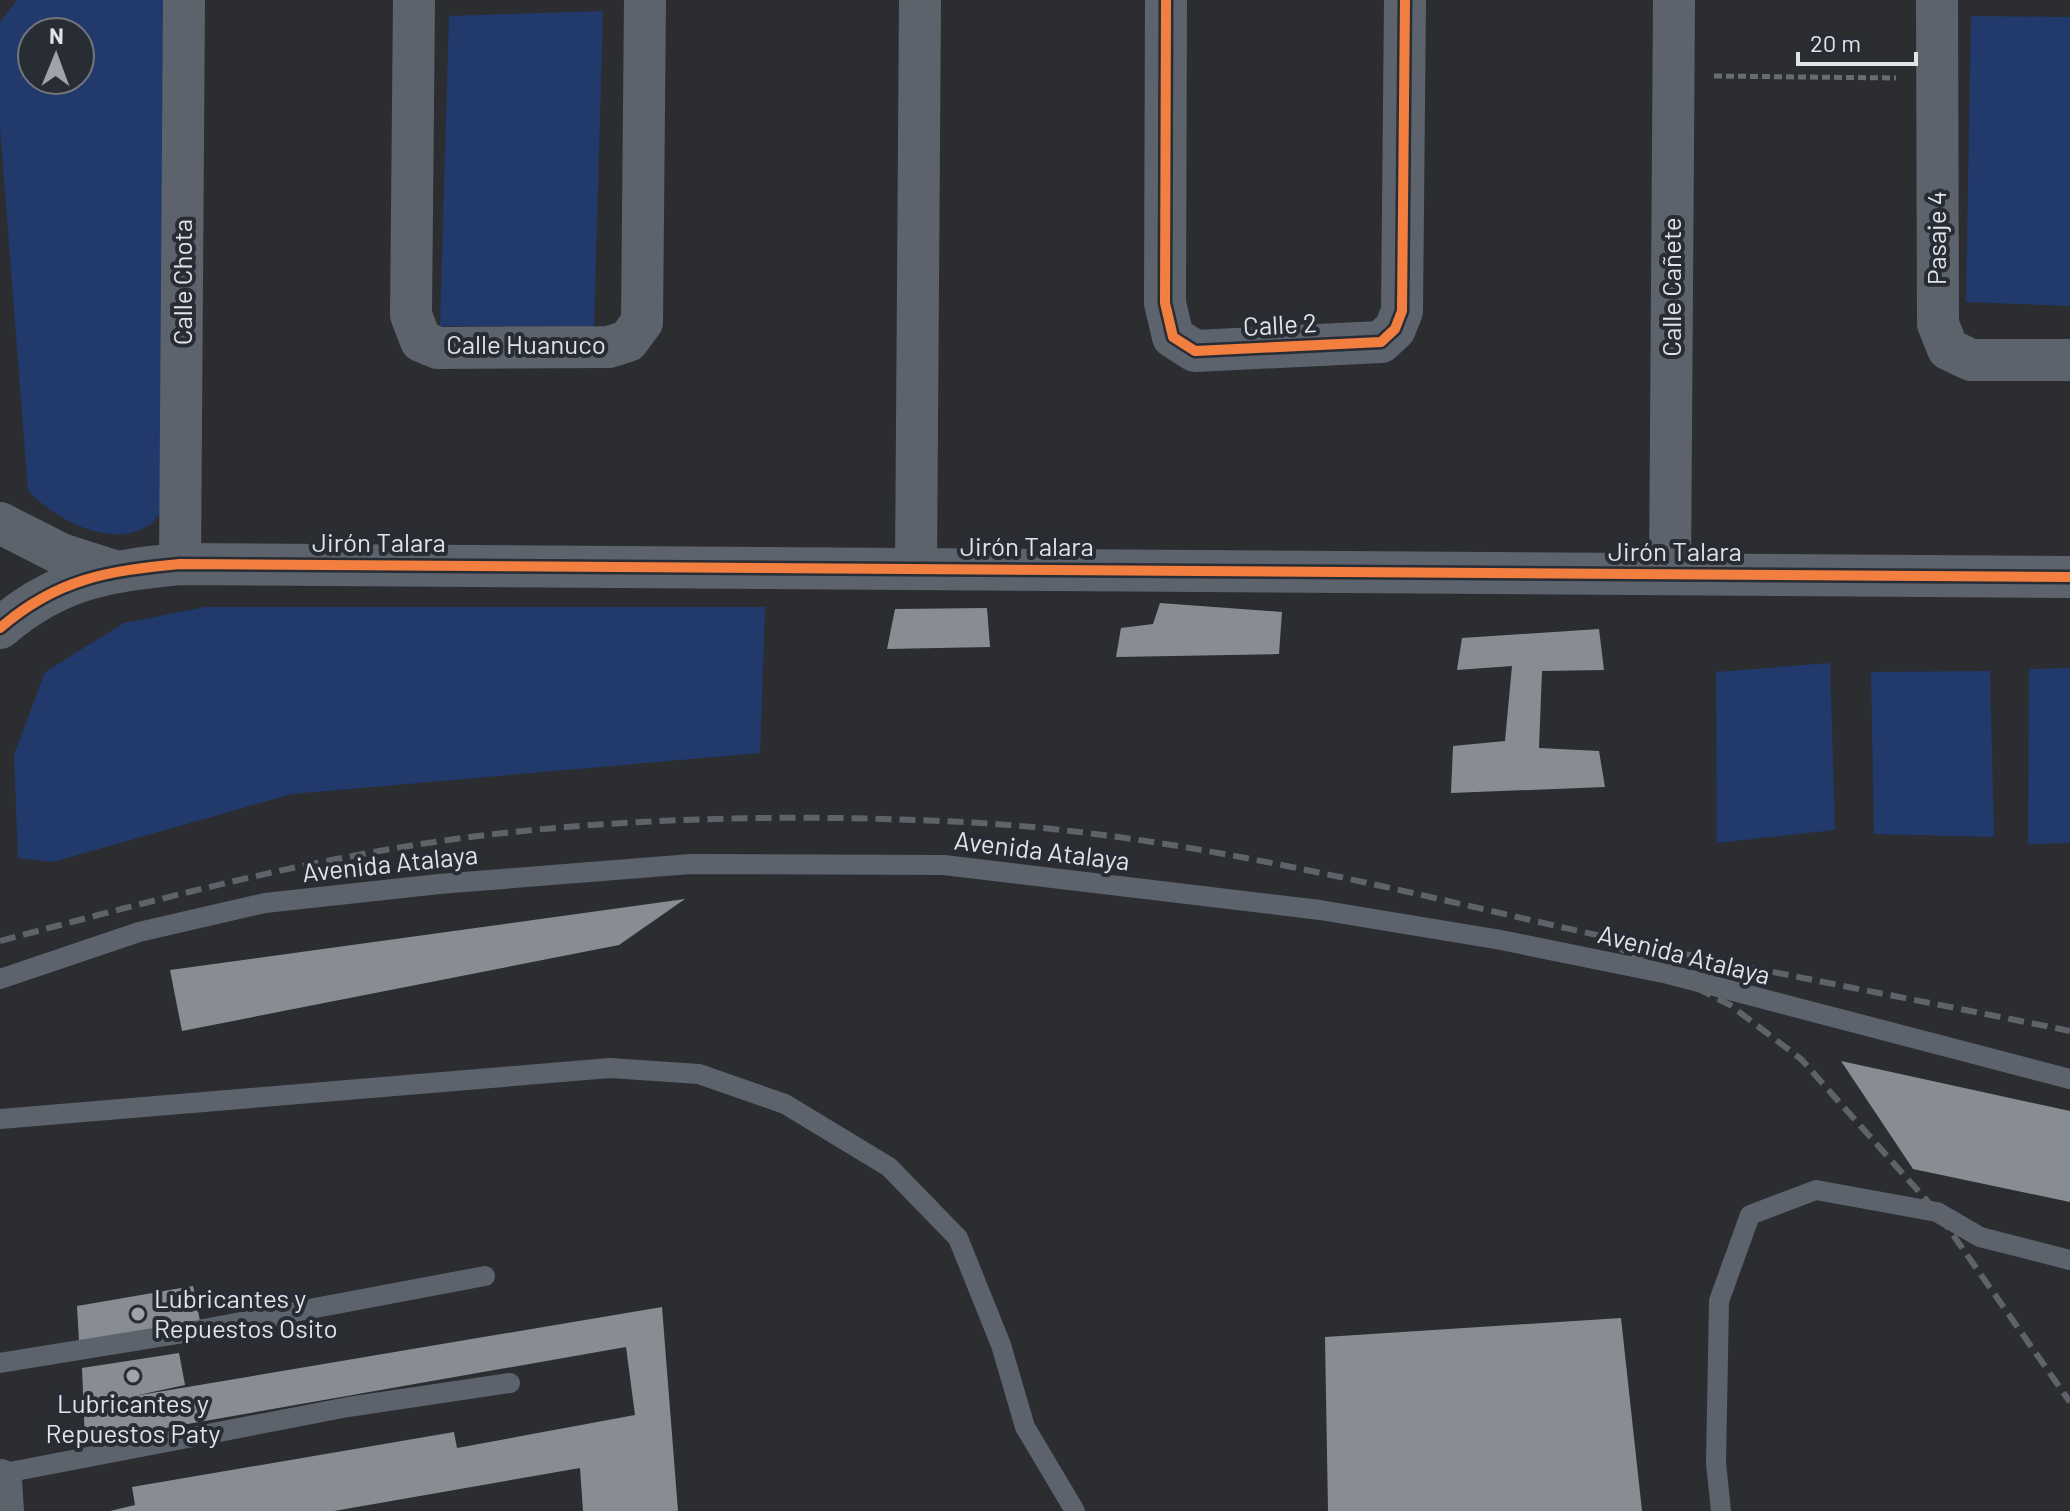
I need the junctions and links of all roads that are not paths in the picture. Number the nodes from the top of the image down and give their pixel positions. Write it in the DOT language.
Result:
graph roads {
  1 [pos="184,0"];
  2 [pos="414,0"];
  3 [pos="645,0"];
  4 [pos="920,0"];
  5 [pos="1166,0"];
  6 [pos="1405,0"];
  7 [pos="1674,0"];
  8 [pos="1937,0"];
  9 [pos="2070,360"];
  10 [pos="0,523"];
  11 [pos="180,564"];
  12 [pos="916,569"];
  13 [pos="111,570"];
  14 [pos="1670,574"];
  15 [pos="2070,577"];
  16 [pos="0,628"];
  17 [pos="0,979"];
  18 [pos="2070,1079"];
  19 [pos="0,1119"];
  20 [pos="2070,1260"];
  21 [pos="485,1276"];
  22 [pos="0,1363"];
  23 [pos="510,1383"];
  24 [pos="0,1474"];
  25 [pos="0,1481"];
  26 [pos="2,1511"];
  27 [pos="1075,1511"];
  28 [pos="1721,1511"];
  1 -- 11 [label="street, Calle Chota"];
  2 -- 3 [label="street, Calle Huanuco"];
  4 -- 12 [label="street"];
  5 -- 6 [label="street, Calle 2"];
  7 -- 14 [label="street, Calle Cañete"];
  8 -- 9 [label="street, Pasaje 4"];
  10 -- 13 [label="street, Jirón Talara"];
  11 -- 12 [label="street, Jirón Talara"];
  11 -- 13 [label="street, Jirón Talara"];
  12 -- 14 [label="street, Jirón Talara"];
  13 -- 16 [label="street, Jirón Talara"];
  14 -- 15 [label="street, Jirón Talara"];
  17 -- 18 [label="lane, Avenida Atalaya"];
  19 -- 27 [label="lane"];
  20 -- 28 [label="lane"];
  21 -- 22 [label="lane"];
  23 -- 24 [label="lane"];
  25 -- 26 [label="main road"];
}
